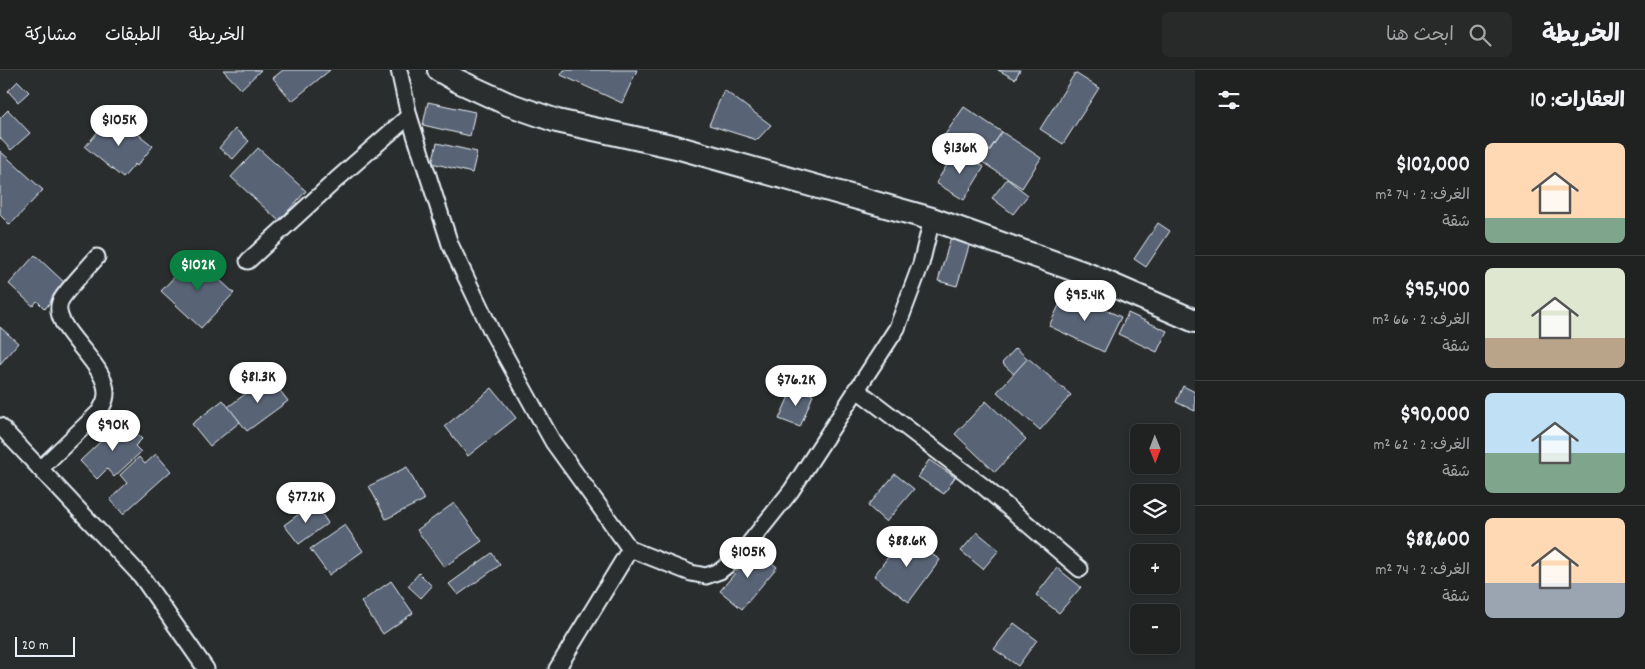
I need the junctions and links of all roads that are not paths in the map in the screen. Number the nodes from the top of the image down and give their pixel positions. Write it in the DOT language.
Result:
graph roads {
  1 [pos="399,70"];
  2 [pos="438,70"];
  3 [pos="409,116"];
  4 [pos="932,219"];
  5 [pos="98,257"];
  6 [pos="248,262"];
  7 [pos="1195,321"];
  8 [pos="856,389"];
  9 [pos="0,426"];
  10 [pos="40,469"];
  11 [pos="630,549"];
  12 [pos="1080,569"];
  13 [pos="206,669"];
  14 [pos="557,669"];
  1 -- 3 [label="street"];
  2 -- 4 [label="main road"];
  3 -- 6 [label="street"];
  3 -- 11 [label="street"];
  4 -- 7 [label="main road"];
  4 -- 8 [label="street"];
  5 -- 10 [label="street"];
  8 -- 11 [label="street"];
  8 -- 12 [label="street"];
  9 -- 10 [label="street"];
  10 -- 13 [label="street"];
  11 -- 14 [label="street"];
}
